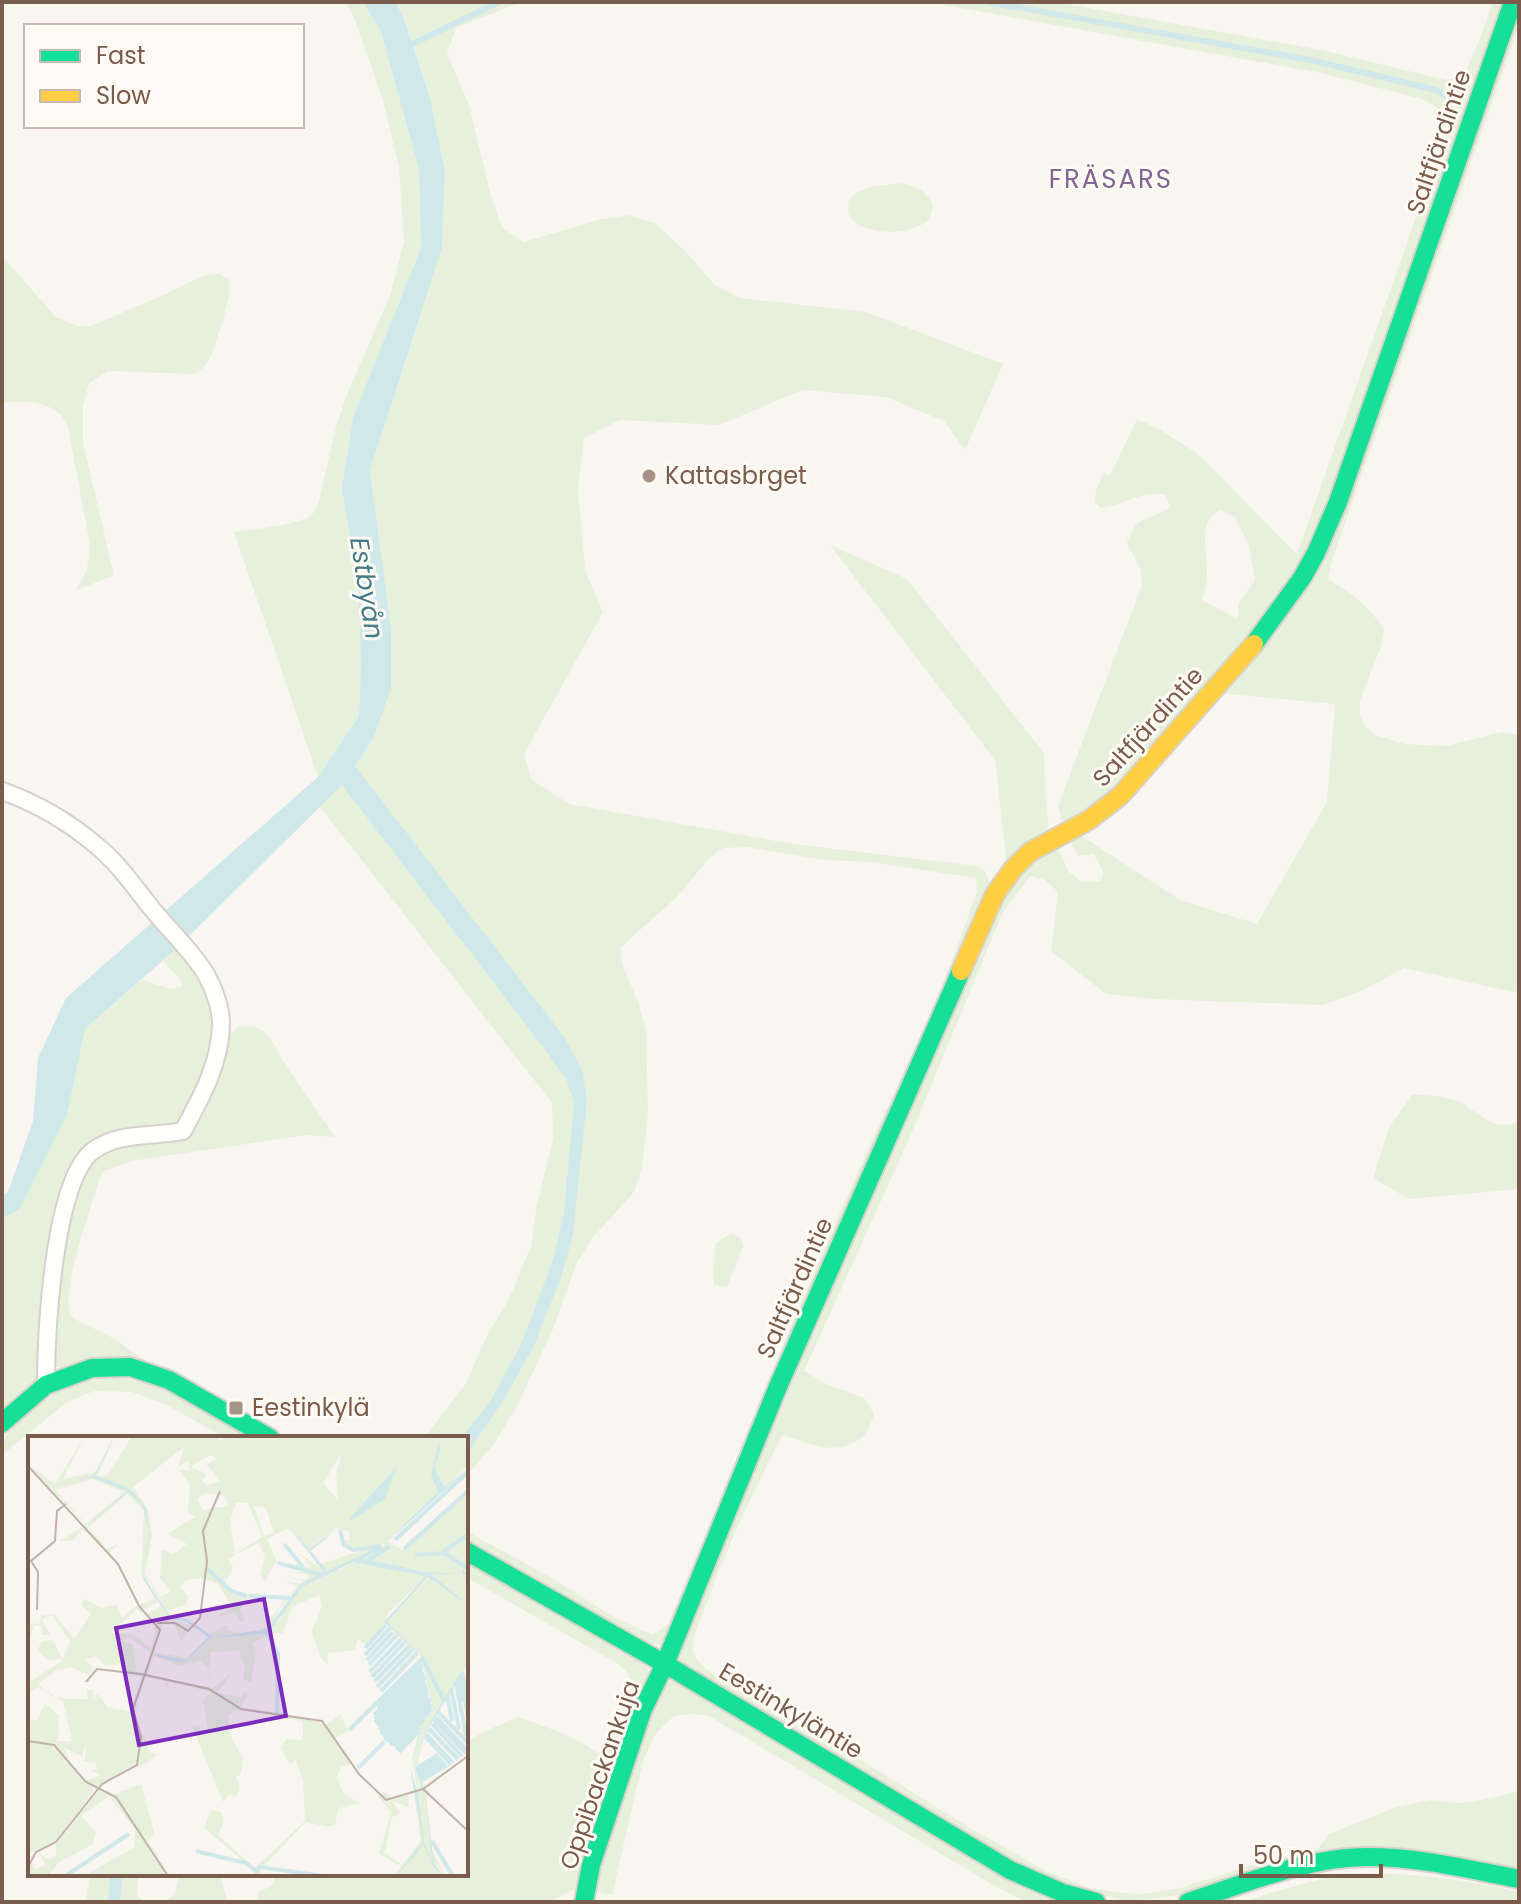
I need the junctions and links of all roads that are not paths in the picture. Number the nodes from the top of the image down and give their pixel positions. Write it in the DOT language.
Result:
graph roads {
  1 [pos="1513,2"];
  2 [pos="2,791"];
  3 [pos="46,1385"];
  4 [pos="2,1423"];
  5 [pos="267,1436"];
  6 [pos="468,1552"];
  7 [pos="665,1664"];
  8 [pos="1519,1879"];
  9 [pos="584,1902"];
  10 [pos="1096,1902"];
  11 [pos="1188,1902"];
  1 -- 7 [label="street, Saltfjärdintie"];
  2 -- 3 [label="street"];
  3 -- 4 [label="street"];
  3 -- 5 [label="street"];
  6 -- 7 [label="street, Eestinkyläntie"];
  7 -- 9 [label="street, Oppibackankuja"];
  7 -- 10 [label="street, Eestinkyläntie"];
  8 -- 11 [label="street"];
}
